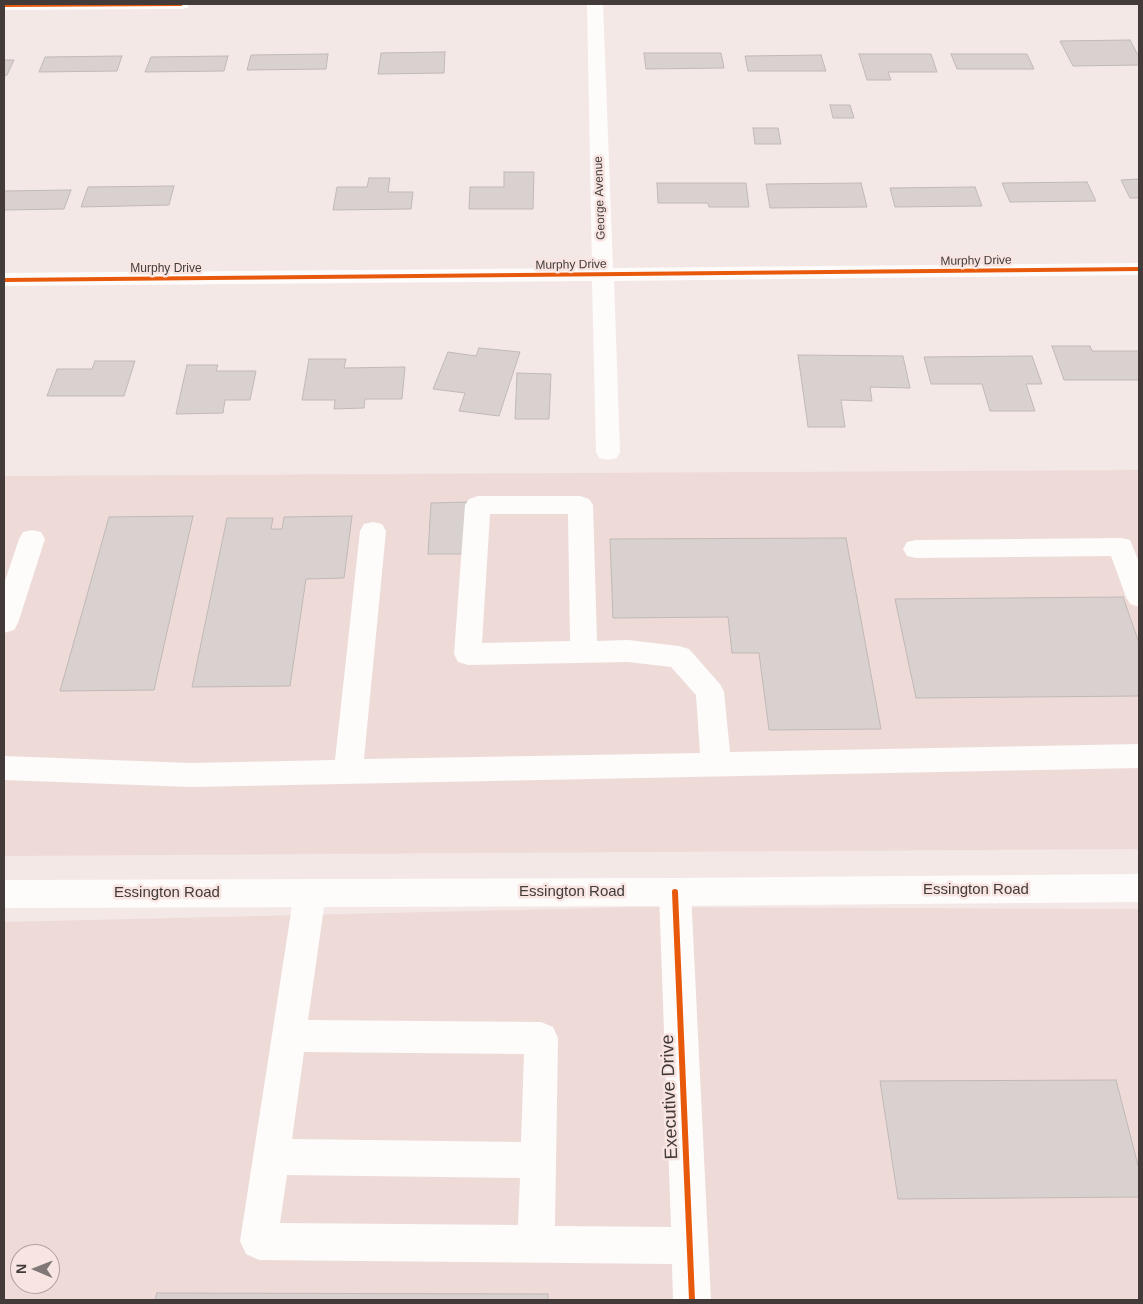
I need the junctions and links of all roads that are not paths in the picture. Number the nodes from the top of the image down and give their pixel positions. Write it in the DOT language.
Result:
graph roads {
  1 [pos="181,4"];
  2 [pos="595,4"];
  3 [pos="4,5"];
  4 [pos="1139,269"];
  5 [pos="603,275"];
  6 [pos="4,280"];
  7 [pos="608,452"];
  8 [pos="373,531"];
  9 [pos="32,539"];
  10 [pos="916,549"];
  11 [pos="1139,597"];
  12 [pos="4,623"];
  13 [pos="584,652"];
  14 [pos="1139,756"];
  15 [pos="716,764"];
  16 [pos="4,768"];
  17 [pos="348,772"];
  18 [pos="1139,888"];
  19 [pos="675,892"];
  20 [pos="310,893"];
  21 [pos="4,894"];
  22 [pos="289,1036"];
  23 [pos="271,1157"];
  24 [pos="538,1160"];
  25 [pos="536,1244"];
  26 [pos="690,1246"];
  27 [pos="692,1300"];
  1 -- 3 [label="street"];
  2 -- 5 [label="street, George Avenue"];
  4 -- 5 [label="street, Murphy Drive"];
  5 -- 6 [label="street, Murphy Drive"];
  5 -- 7 [label="street, George Avenue"];
  8 -- 17 [label="street"];
  9 -- 12 [label="street"];
  10 -- 11 [label="street"];
  13 -- 13 [label="street"];
  13 -- 15 [label="street"];
  14 -- 15 [label="street"];
  15 -- 17 [label="street"];
  16 -- 17 [label="street"];
  18 -- 19 [label="street, Essington Road"];
  19 -- 20 [label="street, Essington Road"];
  19 -- 26 [label="street, Executive Drive"];
  20 -- 21 [label="street, Essington Road"];
  20 -- 22 [label="street"];
  22 -- 23 [label="street"];
  22 -- 24 [label="street"];
  23 -- 24 [label="street"];
  23 -- 25 [label="street"];
  24 -- 25 [label="street"];
  25 -- 26 [label="street"];
  26 -- 27 [label="street, Executive Drive"];
}
